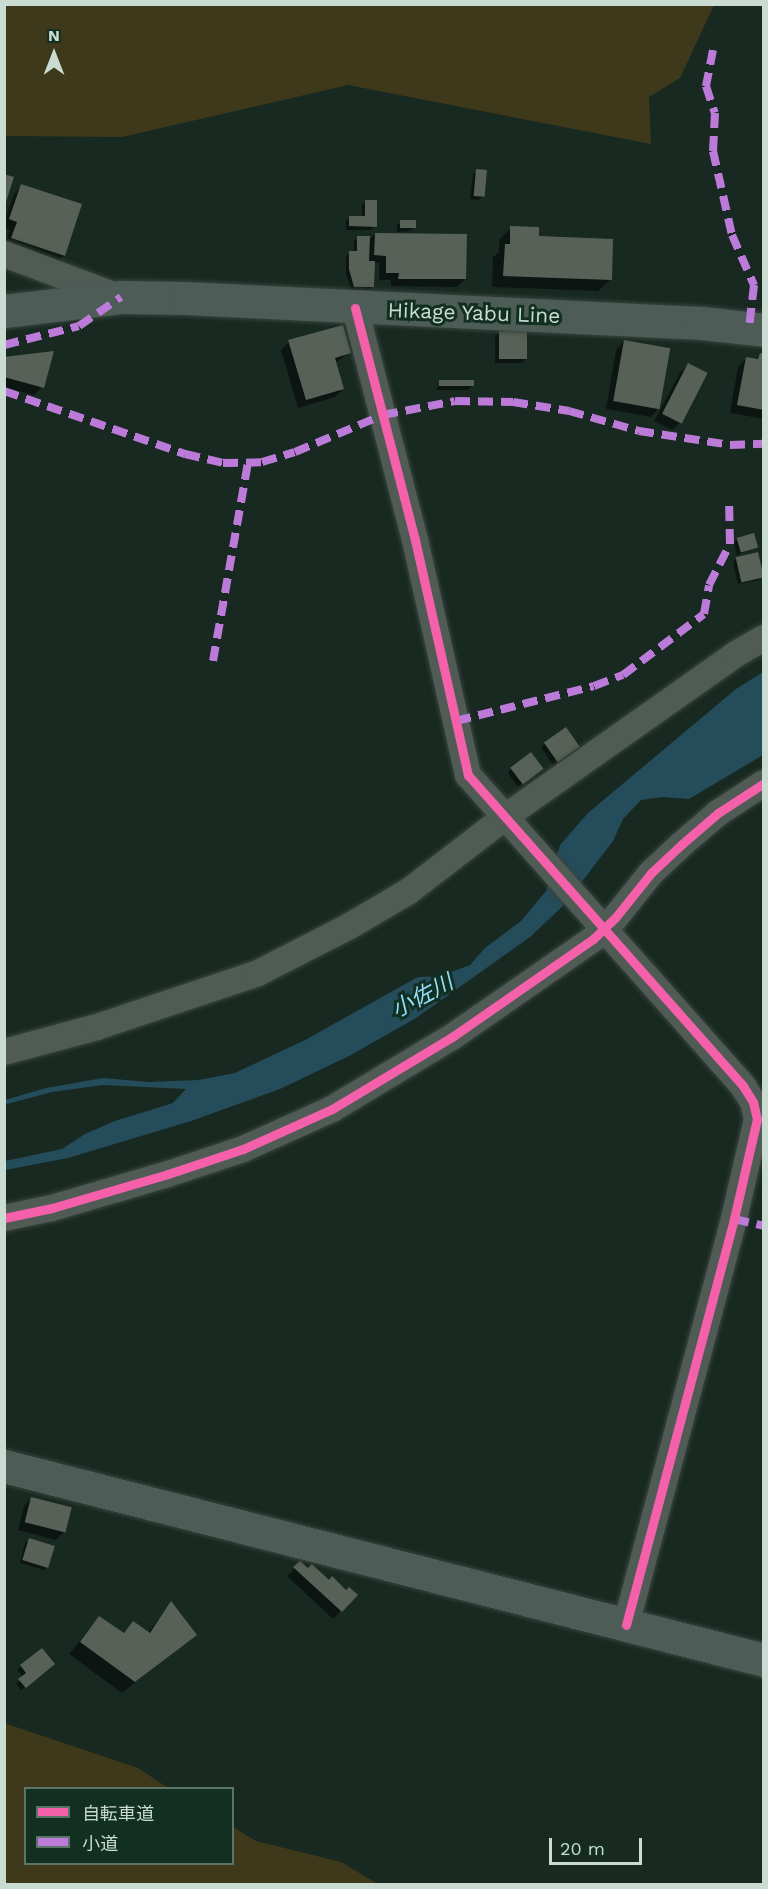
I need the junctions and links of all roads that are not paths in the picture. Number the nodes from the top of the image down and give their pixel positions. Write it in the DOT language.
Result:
graph roads {
  1 [pos="4,254"];
  2 [pos="121,297"];
  3 [pos="355,308"];
  4 [pos="4,311"];
  5 [pos="764,330"];
  6 [pos="764,638"];
  7 [pos="764,783"];
  8 [pos="510,823"];
  9 [pos="601,927"];
  10 [pos="4,1052"];
  11 [pos="4,1218"];
  12 [pos="4,1466"];
  13 [pos="626,1625"];
  14 [pos="764,1660"];
  1 -- 2 [label="street"];
  2 -- 3 [label="street, Hikage Yabu Line"];
  2 -- 4 [label="street, Hikage Yabu Line"];
  3 -- 5 [label="street, Hikage Yabu Line"];
  3 -- 8 [label="street"];
  6 -- 8 [label="street"];
  7 -- 9 [label="street"];
  8 -- 9 [label="street"];
  8 -- 10 [label="street"];
  9 -- 11 [label="street"];
  9 -- 13 [label="street"];
  12 -- 13 [label="street"];
  13 -- 14 [label="street"];
}
